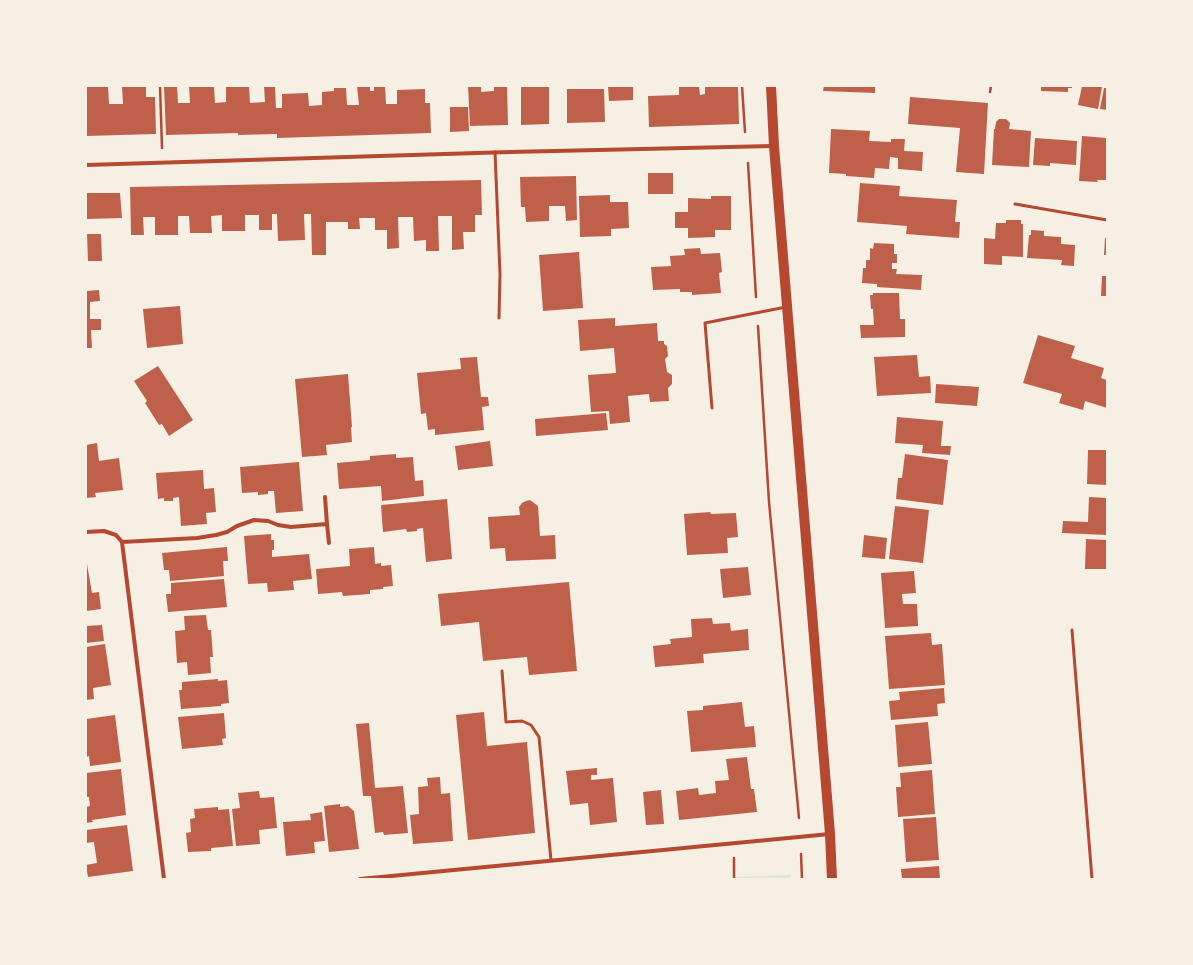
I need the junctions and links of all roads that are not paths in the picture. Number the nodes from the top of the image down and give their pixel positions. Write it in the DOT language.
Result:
graph roads {
  1 [pos="771,86"];
  2 [pos="774,146"];
  3 [pos="495,152"];
  4 [pos="86,165"];
  5 [pos="1016,204"];
  6 [pos="1107,220"];
  7 [pos="787,306"];
  8 [pos="499,318"];
  9 [pos="712,408"];
  10 [pos="325,497"];
  11 [pos="327,524"];
  12 [pos="86,532"];
  13 [pos="122,542"];
  14 [pos="329,543"];
  15 [pos="1072,630"];
  16 [pos="502,671"];
  17 [pos="830,834"];
  18 [pos="551,860"];
  19 [pos="164,879"];
  20 [pos="360,879"];
  21 [pos="832,879"];
  22 [pos="1092,879"];
  1 -- 2 [label="main road"];
  2 -- 3 [label="street"];
  2 -- 7 [label="main road"];
  3 -- 4 [label="street"];
  3 -- 8 [label="lane"];
  5 -- 6 [label="lane"];
  7 -- 9 [label="lane"];
  7 -- 17 [label="main road"];
  10 -- 11 [label="street"];
  11 -- 13 [label="street"];
  11 -- 14 [label="street"];
  12 -- 13 [label="street"];
  13 -- 19 [label="street"];
  15 -- 22 [label="lane"];
  16 -- 18 [label="lane"];
  17 -- 18 [label="street"];
  17 -- 21 [label="main road"];
  18 -- 20 [label="street"];
}
